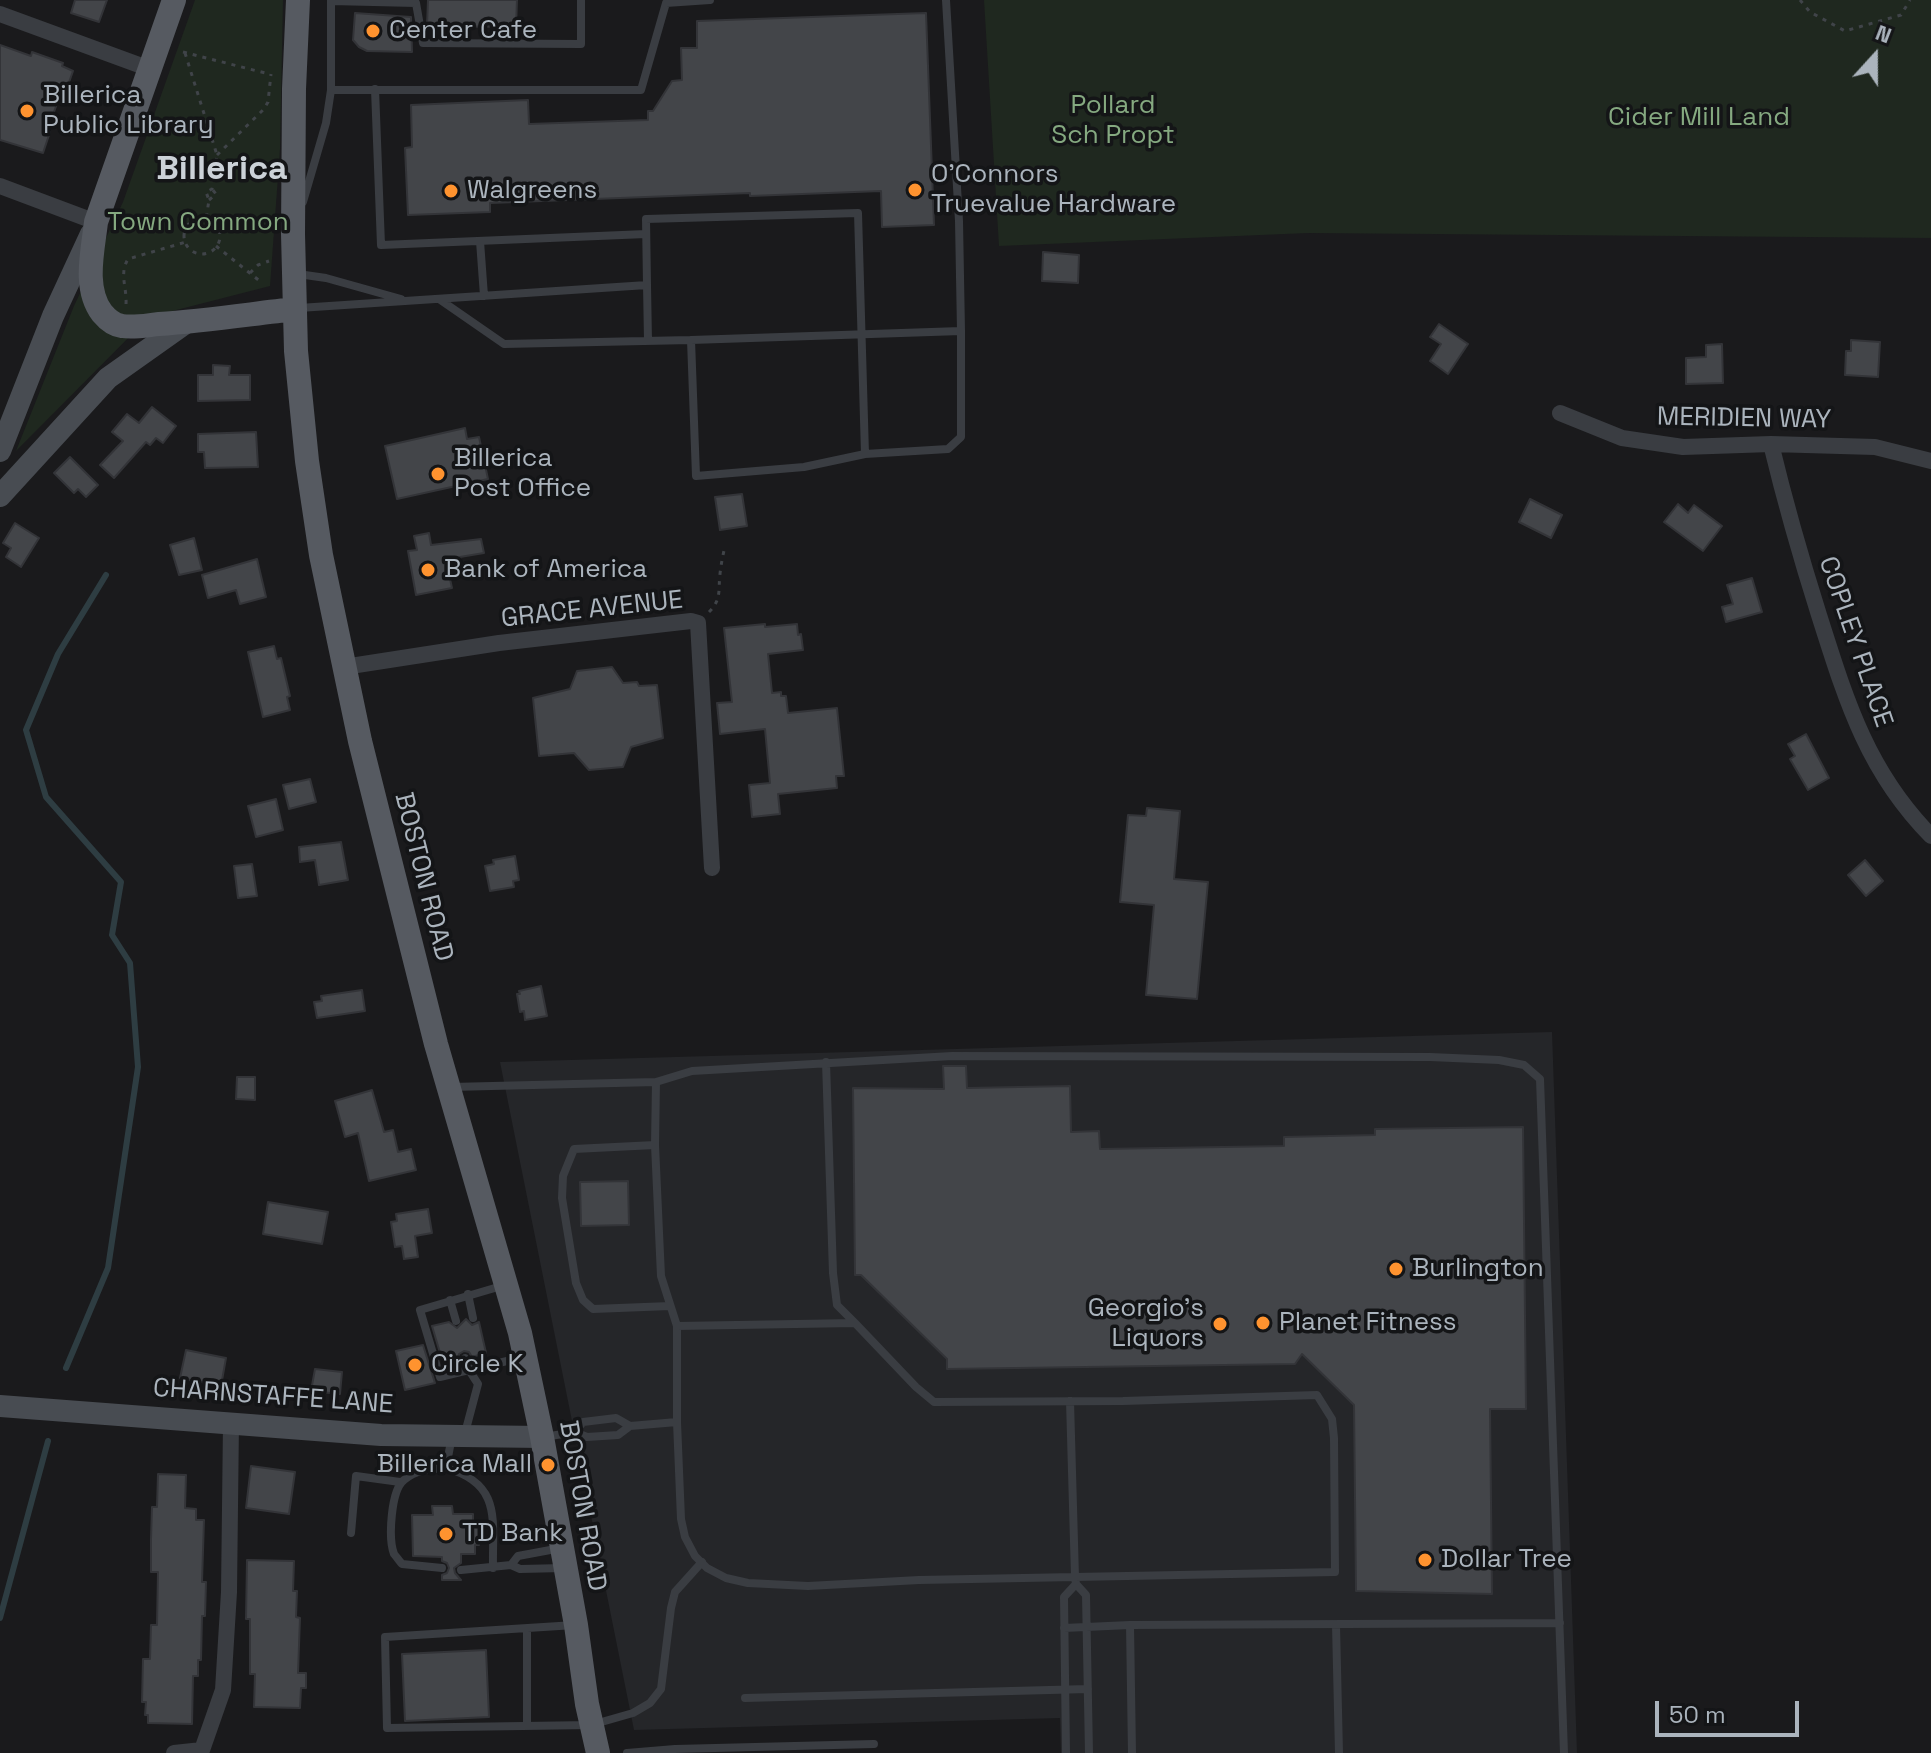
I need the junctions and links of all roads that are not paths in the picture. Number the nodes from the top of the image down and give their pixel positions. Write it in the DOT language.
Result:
graph roads {
  1 [pos="174,0"];
  2 [pos="298,0"];
  3 [pos="331,0"];
  4 [pos="581,0"];
  5 [pos="710,0"];
  6 [pos="946,0"];
  7 [pos="0,14"];
  8 [pos="150,69"];
  9 [pos="375,89"];
  10 [pos="331,90"];
  11 [pos="0,186"];
  12 [pos="96,222"];
  13 [pos="293,234"];
  14 [pos="646,234"];
  15 [pos="480,241"];
  16 [pos="294,273"];
  17 [pos="647,285"];
  18 [pos="484,296"];
  19 [pos="439,299"];
  20 [pos="409,301"];
  21 [pos="295,309"];
  22 [pos="187,322"];
  23 [pos="961,331"];
  24 [pos="861,335"];
  25 [pos="691,340"];
  26 [pos="648,341"];
  27 [pos="1560,413"];
  28 [pos="1771,444"];
  29 [pos="0,451"];
  30 [pos="865,454"];
  31 [pos="1931,461"];
  32 [pos="0,496"];
  33 [pos="344,667"];
  34 [pos="1931,836"];
  35 [pos="712,868"];
  36 [pos="826,1062"];
  37 [pos="656,1082"];
  38 [pos="448,1087"];
  39 [pos="655,1145"];
  40 [pos="505,1285"];
  41 [pos="468,1294"];
  42 [pos="450,1300"];
  43 [pos="670,1306"];
  44 [pos="473,1318"];
  45 [pos="456,1321"];
  46 [pos="855,1323"];
  47 [pos="677,1326"];
  48 [pos="482,1354"];
  49 [pos="525,1357"];
  50 [pos="465,1358"];
  51 [pos="485,1366"];
  52 [pos="469,1370"];
  53 [pos="1070,1401"];
  54 [pos="0,1406"];
  55 [pos="231,1422"];
  56 [pos="677,1422"];
  57 [pos="630,1426"];
  58 [pos="575,1432"];
  59 [pos="458,1436"];
  60 [pos="542,1437"];
  61 [pos="446,1468"];
  62 [pos="400,1482"];
  63 [pos="351,1533"];
  64 [pos="563,1558"];
  65 [pos="702,1562"];
  66 [pos="511,1565"];
  67 [pos="442,1568"];
  68 [pos="493,1568"];
  69 [pos="461,1570"];
  70 [pos="1075,1580"];
  71 [pos="1560,1623"];
  72 [pos="576,1625"];
  73 [pos="1130,1625"];
  74 [pos="1336,1625"];
  75 [pos="1086,1627"];
  76 [pos="1064,1628"];
  77 [pos="527,1629"];
  78 [pos="1088,1689"];
  79 [pos="1065,1690"];
  80 [pos="745,1698"];
  81 [pos="591,1725"];
  82 [pos="527,1726"];
  83 [pos="874,1744"];
  84 [pos="203,1752"];
  85 [pos="174,1753"];
  86 [pos="598,1753"];
  87 [pos="627,1753"];
  88 [pos="1066,1753"];
  89 [pos="1089,1753"];
  90 [pos="1132,1753"];
  91 [pos="1339,1753"];
  92 [pos="1564,1753"];
  1 -- 8 [label="main road"];
  2 -- 13 [label="main road, BOSTON ROAD"];
  3 -- 4 [label="lane"];
  3 -- 10 [label="lane"];
  5 -- 9 [label="lane"];
  6 -- 23 [label="lane"];
  7 -- 8 [label="street"];
  8 -- 12 [label="main road"];
  9 -- 10 [label="lane"];
  9 -- 15 [label="lane"];
  10 -- 13 [label="lane"];
  11 -- 12 [label="street"];
  12 -- 22 [label="main road"];
  12 -- 29 [label="main road"];
  13 -- 16 [label="main road, BOSTON ROAD"];
  14 -- 15 [label="lane"];
  14 -- 17 [label="lane"];
  14 -- 24 [label="lane"];
  15 -- 18 [label="lane"];
  16 -- 20 [label="lane"];
  16 -- 21 [label="main road, BOSTON ROAD"];
  17 -- 18 [label="lane"];
  17 -- 26 [label="lane"];
  18 -- 19 [label="lane"];
  19 -- 20 [label="lane"];
  19 -- 26 [label="lane"];
  20 -- 21 [label="lane"];
  21 -- 22 [label="main road"];
  21 -- 33 [label="main road, BOSTON ROAD"];
  22 -- 32 [label="main road"];
  23 -- 24 [label="lane"];
  23 -- 30 [label="lane"];
  24 -- 25 [label="lane"];
  24 -- 30 [label="lane"];
  25 -- 26 [label="lane"];
  25 -- 30 [label="lane"];
  27 -- 28 [label="street, MERIDIEN WAY"];
  28 -- 31 [label="street, MERIDIEN WAY"];
  28 -- 34 [label="street, COPLEY PLACE"];
  33 -- 35 [label="street, GRACE AVENUE"];
  33 -- 38 [label="main road, BOSTON ROAD"];
  36 -- 37 [label="lane"];
  36 -- 46 [label="lane"];
  36 -- 71 [label="lane"];
  37 -- 38 [label="lane"];
  37 -- 39 [label="lane"];
  38 -- 40 [label="main road, BOSTON ROAD"];
  39 -- 43 [label="lane"];
  39 -- 43 [label="lane"];
  40 -- 41 [label="lane"];
  40 -- 49 [label="main road, BOSTON ROAD"];
  41 -- 42 [label="lane"];
  41 -- 44 [label="lane"];
  42 -- 45 [label="lane"];
  42 -- 52 [label="lane"];
  43 -- 47 [label="lane"];
  46 -- 47 [label="lane"];
  46 -- 53 [label="lane"];
  47 -- 56 [label="lane"];
  48 -- 51 [label="lane"];
  49 -- 51 [label="lane"];
  49 -- 60 [label="main road, BOSTON ROAD"];
  50 -- 52 [label="lane"];
  51 -- 52 [label="lane"];
  52 -- 59 [label="lane"];
  53 -- 70 [label="lane"];
  53 -- 70 [label="lane"];
  54 -- 55 [label="main road, CHARNSTAFFE LANE"];
  55 -- 59 [label="main road, CHARNSTAFFE LANE"];
  55 -- 84 [label="street"];
  56 -- 57 [label="lane"];
  56 -- 65 [label="lane"];
  57 -- 58 [label="lane"];
  57 -- 58 [label="lane"];
  58 -- 60 [label="lane"];
  59 -- 60 [label="main road, CHARNSTAFFE LANE"];
  59 -- 61 [label="lane"];
  60 -- 64 [label="main road, BOSTON ROAD"];
  61 -- 62 [label="lane"];
  61 -- 68 [label="lane"];
  62 -- 63 [label="lane"];
  62 -- 67 [label="lane"];
  64 -- 66 [label="lane"];
  64 -- 66 [label="lane"];
  64 -- 72 [label="main road, BOSTON ROAD"];
  65 -- 70 [label="lane"];
  65 -- 81 [label="lane"];
  66 -- 68 [label="lane"];
  68 -- 69 [label="lane"];
  70 -- 75 [label="lane"];
  70 -- 76 [label="lane"];
  71 -- 74 [label="lane"];
  71 -- 92 [label="lane"];
  72 -- 77 [label="lane"];
  72 -- 81 [label="main road, BOSTON ROAD"];
  73 -- 74 [label="lane"];
  73 -- 75 [label="lane"];
  73 -- 90 [label="lane"];
  74 -- 91 [label="lane"];
  75 -- 76 [label="lane"];
  75 -- 78 [label="lane"];
  76 -- 79 [label="lane"];
  77 -- 82 [label="lane"];
  77 -- 82 [label="lane"];
  78 -- 79 [label="lane"];
  78 -- 89 [label="lane"];
  79 -- 80 [label="lane"];
  79 -- 88 [label="lane"];
  81 -- 82 [label="lane"];
  81 -- 86 [label="main road, BOSTON ROAD"];
  83 -- 87 [label="lane"];
  84 -- 85 [label="street"];
}
